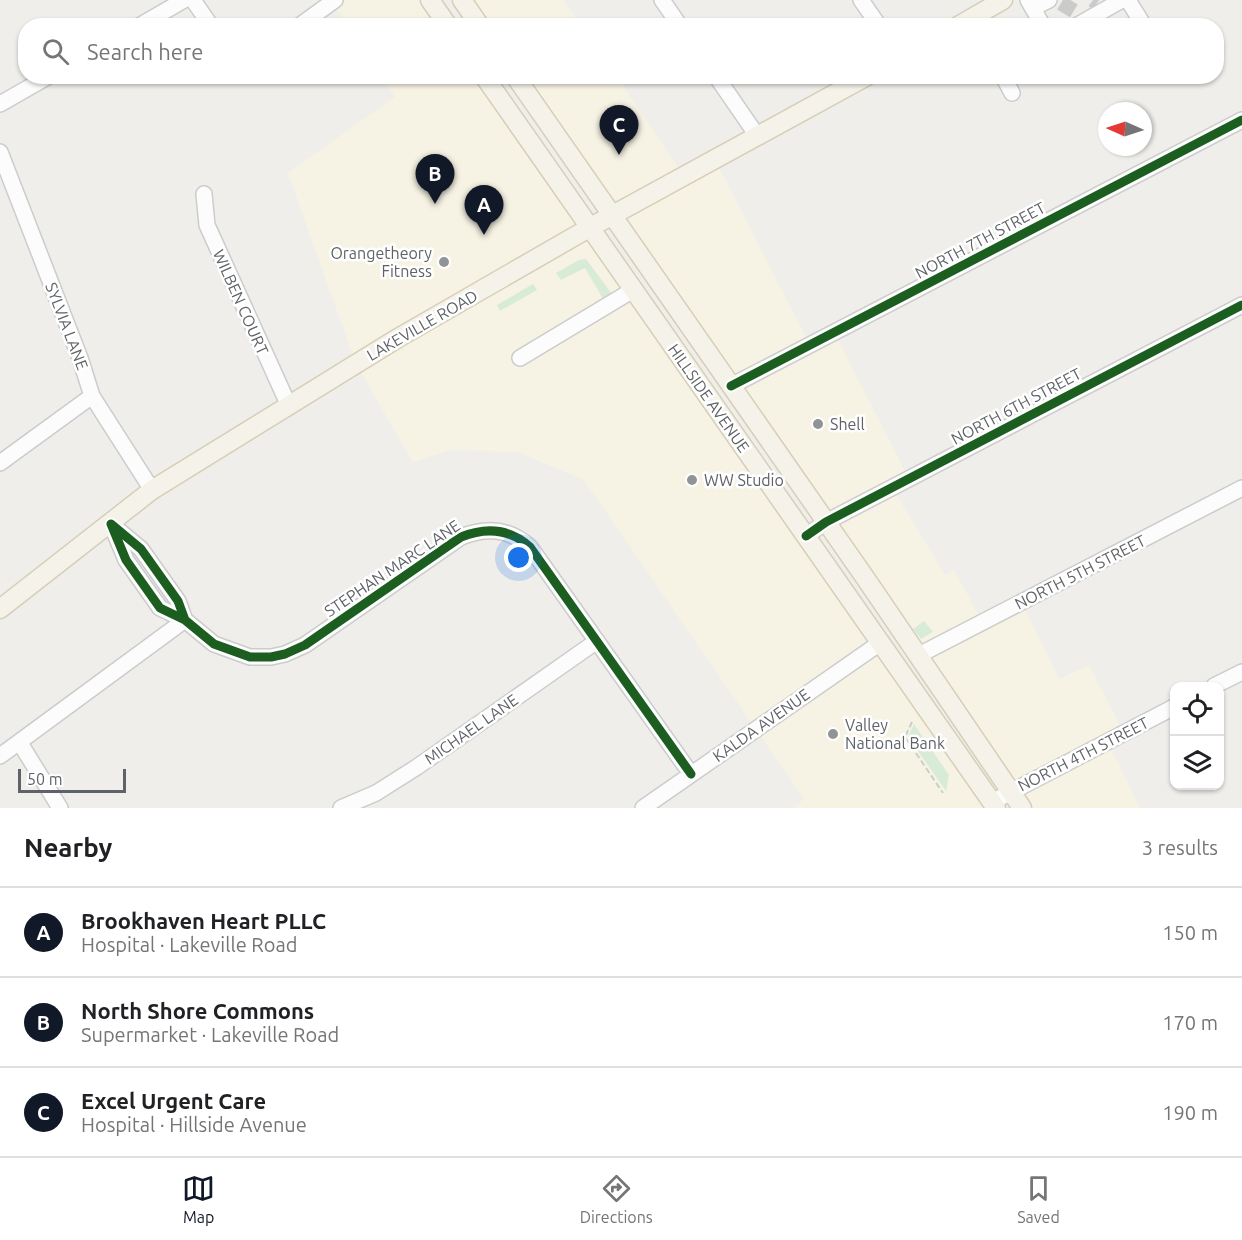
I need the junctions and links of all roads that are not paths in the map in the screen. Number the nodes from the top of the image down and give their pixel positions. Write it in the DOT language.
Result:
graph roads {
  1 [pos="184,0"];
  2 [pos="193,0"];
  3 [pos="335,0"];
  4 [pos="430,0"];
  5 [pos="462,0"];
  6 [pos="662,0"];
  7 [pos="861,0"];
  8 [pos="1004,0"];
  9 [pos="1122,0"];
  10 [pos="1128,0"];
  11 [pos="1055,1"];
  12 [pos="1031,4"];
  13 [pos="153,18"];
  14 [pos="205,18"];
  15 [pos="309,18"];
  16 [pos="442,18"];
  17 [pos="474,18"];
  18 [pos="674,18"];
  19 [pos="873,18"];
  20 [pos="977,18"];
  21 [pos="1039,18"];
  22 [pos="1082,18"];
  23 [pos="1139,18"];
  24 [pos="35,84"];
  25 [pos="490,84"];
  26 [pos="520,84"];
  27 [pos="722,84"];
  28 [pos="853,84"];
  29 [pos="1007,84"];
  30 [pos="1012,93"];
  31 [pos="0,104"];
  32 [pos="1242,120"];
  33 [pos="758,137"];
  34 [pos="0,152"];
  35 [pos="204,194"];
  36 [pos="611,217"];
  37 [pos="589,228"];
  38 [pos="633,290"];
  39 [pos="1242,305"];
  40 [pos="520,358"];
  41 [pos="731,386"];
  42 [pos="92,396"];
  43 [pos="288,406"];
  44 [pos="0,463"];
  45 [pos="1242,488"];
  46 [pos="152,490"];
  47 [pos="826,522"];
  48 [pos="111,524"];
  49 [pos="806,536"];
  50 [pos="0,609"];
  51 [pos="185,620"];
  52 [pos="597,641"];
  53 [pos="880,643"];
  54 [pos="917,657"];
  55 [pos="1242,672"];
  56 [pos="1223,682"];
  57 [pos="1170,709"];
  58 [pos="20,743"];
  59 [pos="0,756"];
  60 [pos="691,774"];
  61 [pos="1011,792"];
  62 [pos="994,805"];
  63 [pos="60,808"];
  64 [pos="341,808"];
  65 [pos="643,808"];
  66 [pos="1022,808"];
  1 -- 13 [label="street"];
  2 -- 14 [label="street"];
  3 -- 15 [label="street"];
  4 -- 16 [label="main road"];
  5 -- 17 [label="main road"];
  6 -- 18 [label="street"];
  7 -- 19 [label="street"];
  8 -- 20 [label="main road"];
  9 -- 22 [label="street"];
  10 -- 23 [label="street"];
  11 -- 12 [label="street"];
  12 -- 21 [label="street"];
  24 -- 31 [label="street"];
  25 -- 37 [label="main road, HILLSIDE AVENUE"];
  26 -- 36 [label="main road, HILLSIDE AVENUE"];
  27 -- 33 [label="street"];
  28 -- 33 [label="main road, LAKEVILLE ROAD"];
  29 -- 30 [label="street"];
  32 -- 41 [label="street, NORTH 7TH STREET"];
  33 -- 36 [label="main road, LAKEVILLE ROAD"];
  34 -- 42 [label="street, SYLVIA LANE"];
  35 -- 43 [label="street, WILBEN COURT"];
  36 -- 37 [label="main road, LAKEVILLE ROAD"];
  36 -- 41 [label="main road, HILLSIDE AVENUE"];
  37 -- 38 [label="main road, HILLSIDE AVENUE"];
  37 -- 43 [label="main road, LAKEVILLE ROAD"];
  38 -- 40 [label="street"];
  38 -- 49 [label="main road, HILLSIDE AVENUE"];
  39 -- 47 [label="street, NORTH 6TH STREET"];
  41 -- 47 [label="main road, HILLSIDE AVENUE"];
  42 -- 44 [label="street"];
  42 -- 46 [label="street, SYLVIA LANE"];
  43 -- 46 [label="main road, LAKEVILLE ROAD"];
  45 -- 54 [label="street, NORTH 5TH STREET"];
  46 -- 48 [label="main road, LAKEVILLE ROAD"];
  47 -- 49 [label="street, NORTH 6TH STREET"];
  47 -- 54 [label="main road, HILLSIDE AVENUE"];
  48 -- 50 [label="main road, LAKEVILLE ROAD"];
  48 -- 51 [label="street, STEPHAN MARC LANE"];
  49 -- 53 [label="main road, HILLSIDE AVENUE"];
  51 -- 52 [label="street, STEPHAN MARC LANE"];
  51 -- 58 [label="street"];
  52 -- 60 [label="street, STEPHAN MARC LANE"];
  52 -- 64 [label="street, MICHAEL LANE"];
  53 -- 60 [label="street, KALDA AVENUE"];
  53 -- 62 [label="main road, HILLSIDE AVENUE"];
  54 -- 61 [label="main road, HILLSIDE AVENUE"];
  55 -- 56 [label="street"];
  57 -- 61 [label="street, NORTH 4TH STREET"];
  58 -- 59 [label="street"];
  58 -- 63 [label="street"];
  60 -- 65 [label="street, KALDA AVENUE"];
  61 -- 62 [label="street, NORTH 4TH STREET"];
  61 -- 66 [label="main road, HILLSIDE AVENUE"];
}
